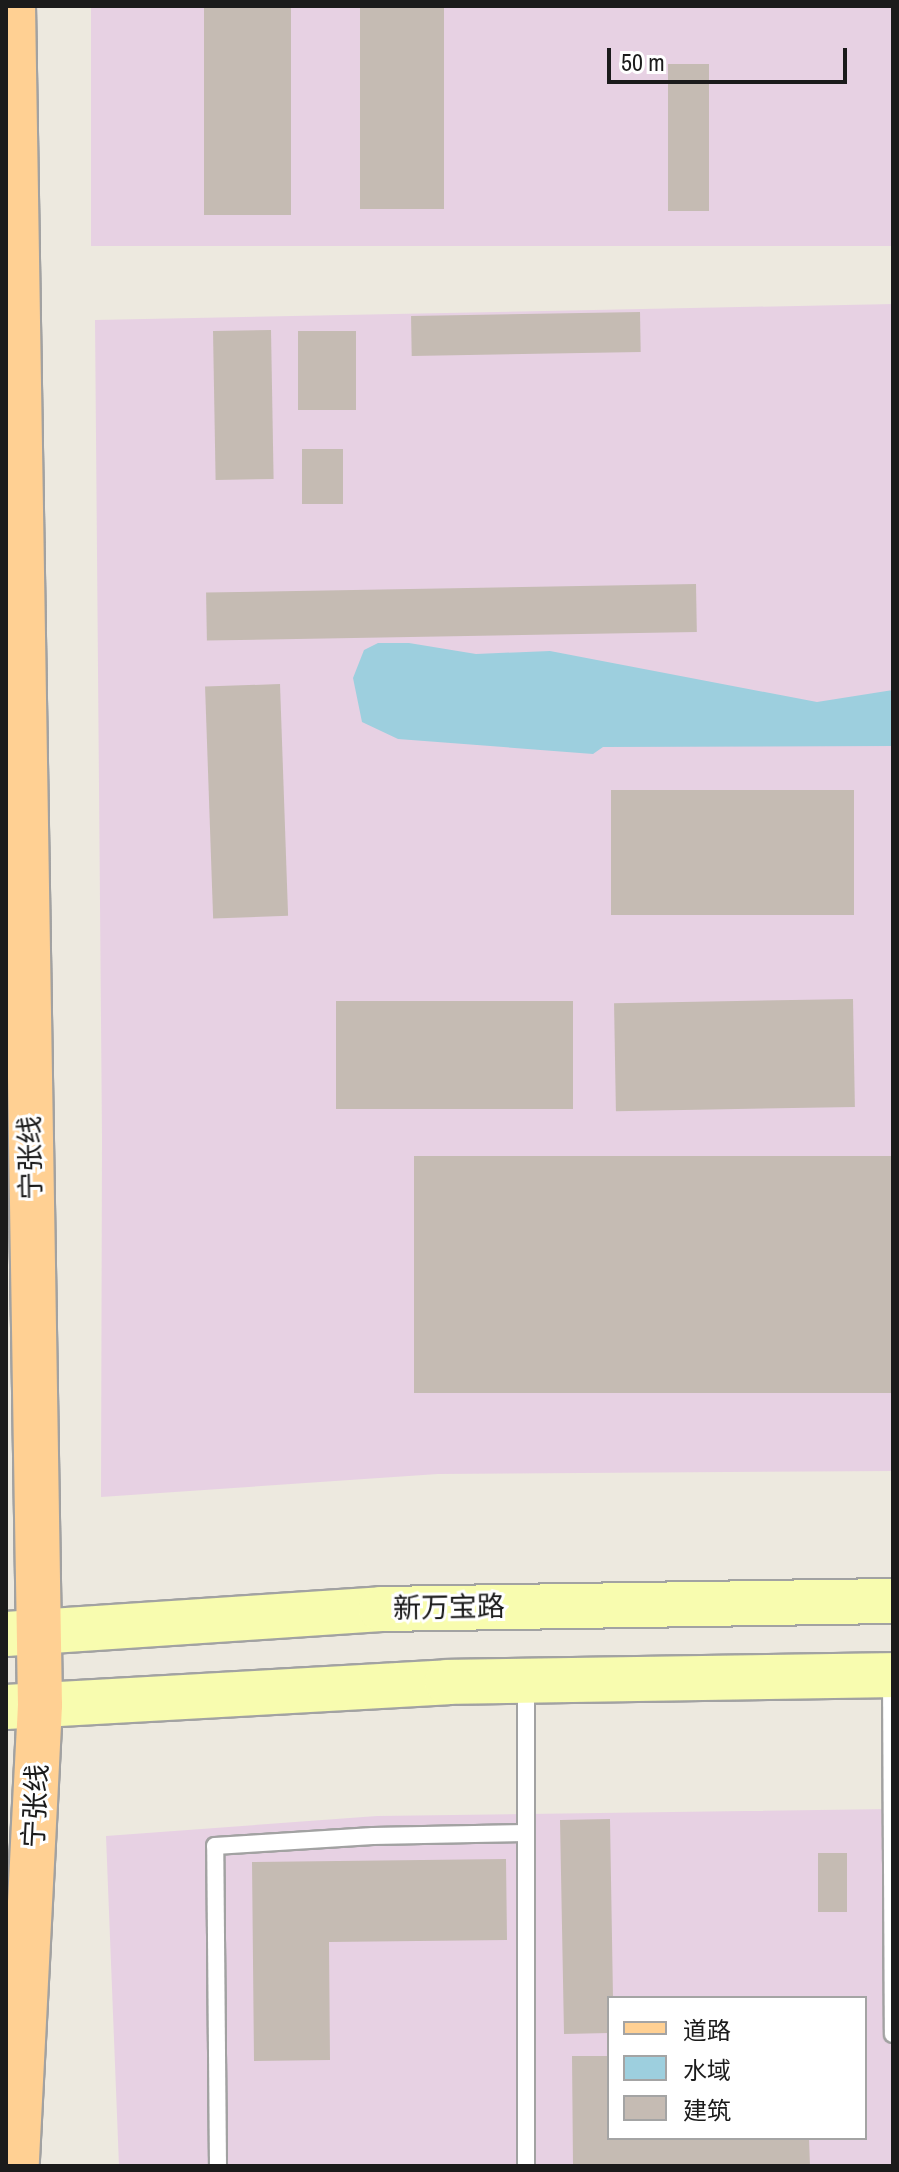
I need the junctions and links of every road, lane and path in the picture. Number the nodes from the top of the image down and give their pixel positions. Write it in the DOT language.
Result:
graph roads {
  1 [pos="13,6"];
  2 [pos="893,1601"];
  3 [pos="22,1633"];
  4 [pos="892,1675"];
  5 [pos="526,1680"];
  6 [pos="23,1706"];
  7 [pos="525,1833"];
  8 [pos="893,2034"];
  9 [pos="17,2166"];
  10 [pos="218,2166"];
  11 [pos="526,2166"];
  1 -- 3 [label="main road, 宁张线"];
  2 -- 3 [label="street, 新万宝路"];
  3 -- 6 [label="main road, 宁张线"];
  4 -- 5 [label="street"];
  4 -- 8 [label="lane"];
  5 -- 6 [label="street"];
  5 -- 7 [label="lane"];
  6 -- 9 [label="main road, 宁张线"];
  7 -- 10 [label="lane"];
  7 -- 11 [label="lane"];
}
